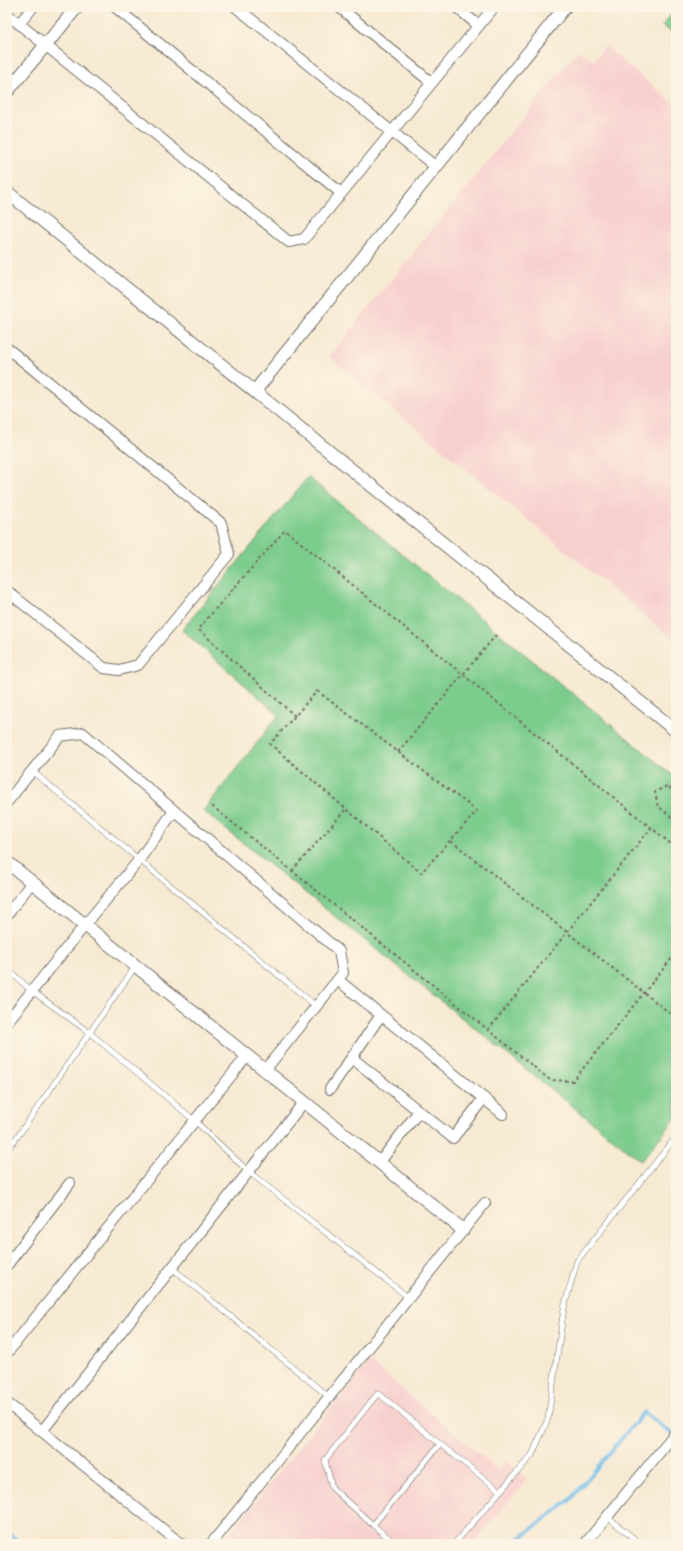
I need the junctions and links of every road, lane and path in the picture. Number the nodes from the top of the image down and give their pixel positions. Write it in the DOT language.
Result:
graph roads {
  1 [pos="33,7"];
  2 [pos="77,7"];
  3 [pos="114,7"];
  4 [pos="236,7"];
  5 [pos="339,7"];
  6 [pos="456,7"];
  7 [pos="494,7"];
  8 [pos="565,7"];
  9 [pos="7,14"];
  10 [pos="20,24"];
  11 [pos="479,26"];
  12 [pos="46,46"];
  13 [pos="432,83"];
  14 [pos="7,92"];
  15 [pos="392,132"];
  16 [pos="436,167"];
  17 [pos="7,192"];
  18 [pos="342,194"];
  19 [pos="7,348"];
  20 [pos="255,391"];
  21 [pos="7,591"];
  22 [pos="496,636"];
  23 [pos="462,675"];
  24 [pos="295,716"];
  25 [pos="676,731"];
  26 [pos="398,752"];
  27 [pos="32,771"];
  28 [pos="676,793"];
  29 [pos="7,802"];
  30 [pos="212,806"];
  31 [pos="346,809"];
  32 [pos="174,810"];
  33 [pos="676,821"];
  34 [pos="651,828"];
  35 [pos="450,841"];
  36 [pos="676,848"];
  37 [pos="139,860"];
  38 [pos="7,862"];
  39 [pos="292,870"];
  40 [pos="32,882"];
  41 [pos="7,915"];
  42 [pos="85,924"];
  43 [pos="566,932"];
  44 [pos="676,953"];
  45 [pos="136,966"];
  46 [pos="7,969"];
  47 [pos="338,980"];
  48 [pos="32,991"];
  49 [pos="643,993"];
  50 [pos="317,1006"];
  51 [pos="381,1015"];
  52 [pos="676,1018"];
  53 [pos="7,1022"];
  54 [pos="488,1030"];
  55 [pos="90,1033"];
  56 [pos="247,1056"];
  57 [pos="352,1058"];
  58 [pos="265,1070"];
  59 [pos="330,1088"];
  60 [pos="484,1098"];
  61 [pos="304,1102"];
  62 [pos="418,1111"];
  63 [pos="503,1114"];
  64 [pos="195,1121"];
  65 [pos="676,1136"];
  66 [pos="7,1150"];
  67 [pos="379,1163"];
  68 [pos="249,1172"];
  69 [pos="70,1183"];
  70 [pos="485,1203"];
  71 [pos="463,1230"];
  72 [pos="7,1265"];
  73 [pos="172,1268"];
  74 [pos="409,1298"];
  75 [pos="7,1353"];
  76 [pos="329,1397"];
  77 [pos="7,1403"];
  78 [pos="42,1431"];
  79 [pos="676,1432"];
  80 [pos="440,1444"];
  81 [pos="500,1491"];
  82 [pos="607,1516"];
  83 [pos="373,1525"];
  84 [pos="181,1544"];
  85 [pos="211,1544"];
  86 [pos="396,1544"];
  87 [pos="454,1544"];
  88 [pos="585,1544"];
  89 [pos="640,1544"];
  1 -- 10 [label="street"];
  2 -- 12 [label="street"];
  3 -- 18 [label="street"];
  4 -- 15 [label="street"];
  5 -- 13 [label="street"];
  6 -- 11 [label="street"];
  7 -- 11 [label="street"];
  8 -- 16 [label="street"];
  9 -- 10 [label="street"];
  10 -- 12 [label="street"];
  11 -- 13 [label="street"];
  12 -- 14 [label="street"];
  12 -- 18 [label="street"];
  13 -- 15 [label="street"];
  15 -- 16 [label="street"];
  15 -- 18 [label="street"];
  16 -- 20 [label="street"];
  17 -- 20 [label="street"];
  19 -- 21 [label="street"];
  20 -- 25 [label="street"];
  22 -- 23 [label="path"];
  23 -- 24 [label="path"];
  23 -- 26 [label="path"];
  23 -- 34 [label="path"];
  24 -- 26 [label="path"];
  24 -- 31 [label="path"];
  26 -- 35 [label="path"];
  27 -- 29 [label="street"];
  27 -- 32 [label="street"];
  27 -- 37 [label="lane"];
  28 -- 33 [label="path"];
  30 -- 39 [label="path"];
  31 -- 35 [label="path"];
  31 -- 39 [label="path"];
  32 -- 37 [label="street"];
  32 -- 47 [label="street"];
  34 -- 36 [label="path"];
  34 -- 43 [label="path"];
  35 -- 43 [label="path"];
  37 -- 42 [label="street"];
  37 -- 50 [label="lane"];
  38 -- 40 [label="street"];
  39 -- 54 [label="path"];
  40 -- 41 [label="street"];
  40 -- 42 [label="street"];
  42 -- 45 [label="street"];
  42 -- 48 [label="street"];
  43 -- 49 [label="path"];
  43 -- 54 [label="path"];
  44 -- 49 [label="path"];
  45 -- 55 [label="lane"];
  45 -- 56 [label="street"];
  46 -- 48 [label="lane"];
  47 -- 50 [label="street"];
  47 -- 51 [label="street"];
  48 -- 53 [label="street"];
  48 -- 55 [label="lane"];
  49 -- 52 [label="path"];
  49 -- 54 [label="path"];
  50 -- 58 [label="street"];
  51 -- 57 [label="street"];
  51 -- 60 [label="street"];
  55 -- 64 [label="lane"];
  55 -- 66 [label="lane"];
  56 -- 58 [label="street"];
  56 -- 64 [label="street"];
  57 -- 59 [label="street"];
  57 -- 62 [label="street"];
  58 -- 61 [label="street"];
  60 -- 62 [label="street"];
  60 -- 63 [label="street"];
  61 -- 67 [label="street"];
  61 -- 68 [label="street"];
  62 -- 67 [label="street"];
  64 -- 68 [label="lane"];
  64 -- 75 [label="street"];
  65 -- 81 [label="lane"];
  67 -- 71 [label="street"];
  68 -- 73 [label="street"];
  68 -- 74 [label="lane"];
  69 -- 72 [label="street"];
  70 -- 71 [label="street"];
  71 -- 74 [label="street"];
  73 -- 76 [label="lane"];
  73 -- 78 [label="street"];
  74 -- 76 [label="street"];
  76 -- 85 [label="street"];
  77 -- 78 [label="street"];
  78 -- 84 [label="street"];
  79 -- 82 [label="street"];
  80 -- 81 [label="lane"];
  80 -- 83 [label="lane"];
  80 -- 83 [label="lane"];
  81 -- 87 [label="lane"];
  82 -- 88 [label="street"];
  82 -- 89 [label="lane"];
  83 -- 86 [label="lane"];
}
